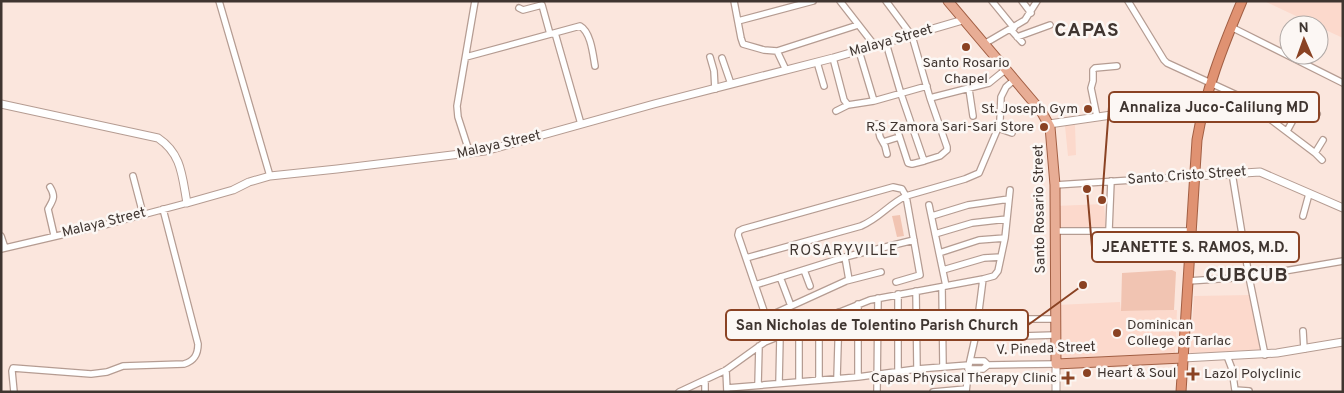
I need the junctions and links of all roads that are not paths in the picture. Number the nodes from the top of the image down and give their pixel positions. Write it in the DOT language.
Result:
graph roads {
  1 [pos="220,1"];
  2 [pos="475,1"];
  3 [pos="734,1"];
  4 [pos="813,1"];
  5 [pos="840,1"];
  6 [pos="886,1"];
  7 [pos="948,1"];
  8 [pos="992,1"];
  9 [pos="1022,1"];
  10 [pos="1037,1"];
  11 [pos="1137,1"];
  12 [pos="1242,1"];
  13 [pos="1130,3"];
  14 [pos="519,8"];
  15 [pos="1031,13"];
  16 [pos="963,20"];
  17 [pos="738,21"];
  18 [pos="858,25"];
  19 [pos="1050,25"];
  20 [pos="1231,27"];
  21 [pos="1012,29"];
  22 [pos="553,33"];
  23 [pos="912,36"];
  24 [pos="1017,37"];
  25 [pos="1022,42"];
  26 [pos="886,43"];
  27 [pos="984,44"];
  28 [pos="875,46"];
  29 [pos="777,51"];
  30 [pos="859,51"];
  31 [pos="466,57"];
  32 [pos="710,57"];
  33 [pos="722,58"];
  34 [pos="833,58"];
  35 [pos="817,62"];
  36 [pos="596,66"];
  37 [pos="1117,66"];
  38 [pos="786,70"];
  39 [pos="1006,70"];
  40 [pos="1014,80"];
  41 [pos="1210,83"];
  42 [pos="1343,83"];
  43 [pos="731,84"];
  44 [pos="824,86"];
  45 [pos="927,86"];
  46 [pos="715,89"];
  47 [pos="969,89"];
  48 [pos="901,94"];
  49 [pos="930,98"];
  50 [pos="874,101"];
  51 [pos="1,104"];
  52 [pos="848,106"];
  53 [pos="1202,108"];
  54 [pos="836,111"];
  55 [pos="1317,114"];
  56 [pos="973,116"];
  57 [pos="1097,117"];
  58 [pos="581,124"];
  59 [pos="877,124"];
  60 [pos="1050,124"];
  61 [pos="896,126"];
  62 [pos="998,128"];
  63 [pos="1287,132"];
  64 [pos="1012,133"];
  65 [pos="899,137"];
  66 [pos="1323,140"];
  67 [pos="883,142"];
  68 [pos="1314,153"];
  69 [pos="470,154"];
  70 [pos="887,154"];
  71 [pos="924,160"];
  72 [pos="1322,160"];
  73 [pos="1232,173"];
  74 [pos="134,176"];
  75 [pos="270,176"];
  76 [pos="1195,176"];
  77 [pos="1111,181"];
  78 [pos="1055,185"];
  79 [pos="50,187"];
  80 [pos="1010,190"];
  81 [pos="1309,194"];
  82 [pos="906,196"];
  83 [pos="1009,199"];
  84 [pos="187,203"];
  85 [pos="929,205"];
  86 [pos="1343,208"];
  87 [pos="163,209"];
  88 [pos="143,214"];
  89 [pos="932,216"];
  90 [pos="1304,216"];
  91 [pos="1007,219"];
  92 [pos="1109,230"];
  93 [pos="1192,230"];
  94 [pos="1055,231"];
  95 [pos="935,234"];
  96 [pos="54,235"];
  97 [pos="1,236"];
  98 [pos="1005,238"];
  99 [pos="914,240"];
  100 [pos="3,248"];
  101 [pos="939,253"];
  102 [pos="845,257"];
  103 [pos="1001,257"];
  104 [pos="746,258"];
  105 [pos="1343,261"];
  106 [pos="804,270"];
  107 [pos="943,270"];
  108 [pos="881,272"];
  109 [pos="780,277"];
  110 [pos="1249,277"];
  111 [pos="983,279"];
  112 [pos="849,280"];
  113 [pos="1188,281"];
  114 [pos="896,282"];
  115 [pos="755,285"];
  116 [pos="810,286"];
  117 [pos="944,286"];
  118 [pos="916,291"];
  119 [pos="898,294"];
  120 [pos="878,298"];
  121 [pos="858,304"];
  122 [pos="791,306"];
  123 [pos="840,312"];
  124 [pos="1027,319"];
  125 [pos="1055,319"];
  126 [pos="820,320"];
  127 [pos="799,329"];
  128 [pos="1303,331"];
  129 [pos="1055,335"];
  130 [pos="1022,336"];
  131 [pos="780,337"];
  132 [pos="1343,342"];
  133 [pos="759,346"];
  134 [pos="1304,349"];
  135 [pos="1264,355"];
  136 [pos="1227,356"];
  137 [pos="1184,358"];
  138 [pos="1056,364"];
  139 [pos="969,365"];
  140 [pos="943,367"];
  141 [pos="916,369"];
  142 [pos="726,370"];
  143 [pos="898,372"];
  144 [pos="877,374"];
  145 [pos="858,377"];
  146 [pos="837,378"];
  147 [pos="819,380"];
  148 [pos="705,381"];
  149 [pos="799,382"];
  150 [pos="779,383"];
  151 [pos="758,385"];
  152 [pos="686,390"];
  153 [pos="727,390"];
  154 [pos="966,390"];
  155 [pos="1248,391"];
  156 [pos="14,392"];
  157 [pos="679,392"];
  158 [pos="705,392"];
  159 [pos="877,392"];
  160 [pos="933,392"];
  161 [pos="1056,392"];
  162 [pos="1181,392"];
  1 -- 75 [label="street"];
  2 -- 31 [label="street"];
  3 -- 17 [label="street"];
  4 -- 17 [label="street"];
  5 -- 18 [label="street"];
  6 -- 23 [label="street"];
  7 -- 16 [label="main road, Santo Rosario Street"];
  8 -- 21 [label="street"];
  9 -- 15 [label="street"];
  10 -- 15 [label="street"];
  11 -- 13 [label="street"];
  12 -- 20 [label="highway"];
  13 -- 41 [label="street"];
  14 -- 22 [label="street"];
  15 -- 21 [label="street"];
  16 -- 23 [label="street, Malaya Street"];
  16 -- 27 [label="main road, Santo Rosario Street"];
  17 -- 29 [label="street"];
  18 -- 28 [label="street"];
  18 -- 29 [label="street"];
  19 -- 24 [label="street"];
  20 -- 41 [label="highway"];
  20 -- 42 [label="street"];
  21 -- 24 [label="street"];
  21 -- 27 [label="street"];
  22 -- 31 [label="street"];
  22 -- 36 [label="street"];
  22 -- 58 [label="street"];
  23 -- 26 [label="street, Malaya Street"];
  23 -- 45 [label="street"];
  24 -- 25 [label="street"];
  26 -- 28 [label="street, Malaya Street"];
  26 -- 48 [label="street"];
  27 -- 39 [label="main road, Santo Rosario Street"];
  28 -- 30 [label="street, Malaya Street"];
  29 -- 38 [label="street"];
  30 -- 34 [label="street, Malaya Street"];
  30 -- 50 [label="street"];
  31 -- 69 [label="street"];
  32 -- 46 [label="street"];
  33 -- 43 [label="street"];
  34 -- 35 [label="street, Malaya Street"];
  34 -- 52 [label="street"];
  35 -- 38 [label="street, Malaya Street"];
  35 -- 44 [label="street"];
  37 -- 57 [label="street"];
  38 -- 43 [label="street, Malaya Street"];
  39 -- 40 [label="main road, Santo Rosario Street"];
  39 -- 47 [label="street"];
  40 -- 60 [label="main road, Santo Rosario Street"];
  40 -- 62 [label="street"];
  41 -- 53 [label="highway"];
  41 -- 63 [label="street"];
  43 -- 46 [label="street, Malaya Street"];
  45 -- 48 [label="street"];
  45 -- 49 [label="street"];
  46 -- 58 [label="street, Malaya Street"];
  47 -- 49 [label="street"];
  47 -- 56 [label="street"];
  48 -- 50 [label="street"];
  48 -- 71 [label="street"];
  49 -- 71 [label="street"];
  50 -- 52 [label="street"];
  51 -- 84 [label="street"];
  52 -- 54 [label="street"];
  53 -- 57 [label="street"];
  53 -- 76 [label="highway"];
  55 -- 63 [label="street"];
  57 -- 60 [label="street"];
  58 -- 69 [label="street, Malaya Street"];
  59 -- 67 [label="street"];
  60 -- 78 [label="main road, Santo Rosario Street"];
  61 -- 65 [label="street"];
  62 -- 64 [label="street"];
  62 -- 82 [label="street"];
  63 -- 68 [label="street"];
  65 -- 67 [label="street"];
  65 -- 71 [label="street"];
  66 -- 68 [label="street"];
  67 -- 70 [label="street"];
  68 -- 72 [label="street"];
  69 -- 75 [label="street, Malaya Street"];
  73 -- 76 [label="street, Santo Cristo Street"];
  73 -- 81 [label="street, Santo Cristo Street"];
  73 -- 110 [label="street"];
  74 -- 88 [label="street"];
  75 -- 84 [label="street, Malaya Street"];
  76 -- 77 [label="street, Santo Cristo Street"];
  76 -- 93 [label="highway"];
  77 -- 78 [label="street, Santo Cristo Street"];
  77 -- 92 [label="street"];
  78 -- 94 [label="main road, Santo Rosario Street"];
  79 -- 96 [label="street"];
  80 -- 83 [label="street"];
  81 -- 86 [label="street, Santo Cristo Street"];
  81 -- 90 [label="street"];
  82 -- 99 [label="street"];
  82 -- 104 [label="street"];
  82 -- 104 [label="street"];
  83 -- 89 [label="street"];
  83 -- 91 [label="street"];
  84 -- 87 [label="street, Malaya Street"];
  85 -- 89 [label="street"];
  87 -- 88 [label="street, Malaya Street"];
  87 -- 156 [label="street"];
  88 -- 96 [label="street, Malaya Street"];
  89 -- 95 [label="street"];
  91 -- 95 [label="street"];
  91 -- 98 [label="street"];
  92 -- 93 [label="street"];
  92 -- 94 [label="street"];
  93 -- 113 [label="highway"];
  94 -- 125 [label="main road, Santo Rosario Street"];
  95 -- 101 [label="street"];
  96 -- 100 [label="street, Malaya Street"];
  97 -- 100 [label="street"];
  98 -- 101 [label="street"];
  98 -- 103 [label="street"];
  99 -- 102 [label="street"];
  99 -- 114 [label="street"];
  101 -- 107 [label="street"];
  102 -- 106 [label="street"];
  102 -- 112 [label="street"];
  103 -- 107 [label="street"];
  103 -- 111 [label="street"];
  104 -- 115 [label="street"];
  105 -- 110 [label="street"];
  106 -- 109 [label="street"];
  106 -- 116 [label="street"];
  107 -- 117 [label="street"];
  108 -- 112 [label="street"];
  109 -- 115 [label="street"];
  109 -- 122 [label="street"];
  110 -- 113 [label="street"];
  110 -- 135 [label="street"];
  111 -- 117 [label="street"];
  111 -- 139 [label="street"];
  112 -- 122 [label="street"];
  113 -- 137 [label="highway"];
  115 -- 122 [label="street"];
  117 -- 118 [label="street"];
  117 -- 140 [label="street"];
  118 -- 119 [label="street"];
  118 -- 141 [label="street"];
  119 -- 120 [label="street"];
  119 -- 143 [label="street"];
  120 -- 121 [label="street"];
  120 -- 144 [label="street"];
  121 -- 123 [label="street"];
  121 -- 145 [label="street"];
  123 -- 126 [label="street"];
  123 -- 146 [label="street"];
  124 -- 125 [label="street"];
  125 -- 129 [label="main road, Santo Rosario Street"];
  126 -- 127 [label="street"];
  126 -- 147 [label="street"];
  127 -- 131 [label="street"];
  127 -- 149 [label="street"];
  128 -- 134 [label="street"];
  129 -- 130 [label="street"];
  129 -- 138 [label="main road, Santo Rosario Street"];
  131 -- 133 [label="street"];
  131 -- 150 [label="street"];
  132 -- 134 [label="street, V. Pineda Street"];
  133 -- 142 [label="street"];
  133 -- 151 [label="street"];
  134 -- 135 [label="street, V. Pineda Street"];
  135 -- 136 [label="street, V. Pineda Street"];
  136 -- 137 [label="street, V. Pineda Street"];
  136 -- 155 [label="street"];
  137 -- 138 [label="main road, V. Pineda Street"];
  137 -- 162 [label="highway"];
  138 -- 139 [label="street, V. Pineda Street"];
  138 -- 161 [label="street, Santo Rosario Street"];
  139 -- 140 [label="street, V. Pineda Street"];
  139 -- 154 [label="street"];
  140 -- 141 [label="street, V. Pineda Street"];
  141 -- 143 [label="street, V. Pineda Street"];
  142 -- 148 [label="street"];
  142 -- 153 [label="street"];
  143 -- 144 [label="street, V. Pineda Street"];
  144 -- 145 [label="street, V. Pineda Street"];
  144 -- 159 [label="street"];
  145 -- 146 [label="street, V. Pineda Street"];
  146 -- 147 [label="street, V. Pineda Street"];
  147 -- 149 [label="street, V. Pineda Street"];
  148 -- 152 [label="street"];
  148 -- 158 [label="street"];
  149 -- 150 [label="street, V. Pineda Street"];
  150 -- 151 [label="street, V. Pineda Street"];
  151 -- 153 [label="street, V. Pineda Street"];
  152 -- 157 [label="street"];
  154 -- 160 [label="street"];
}
